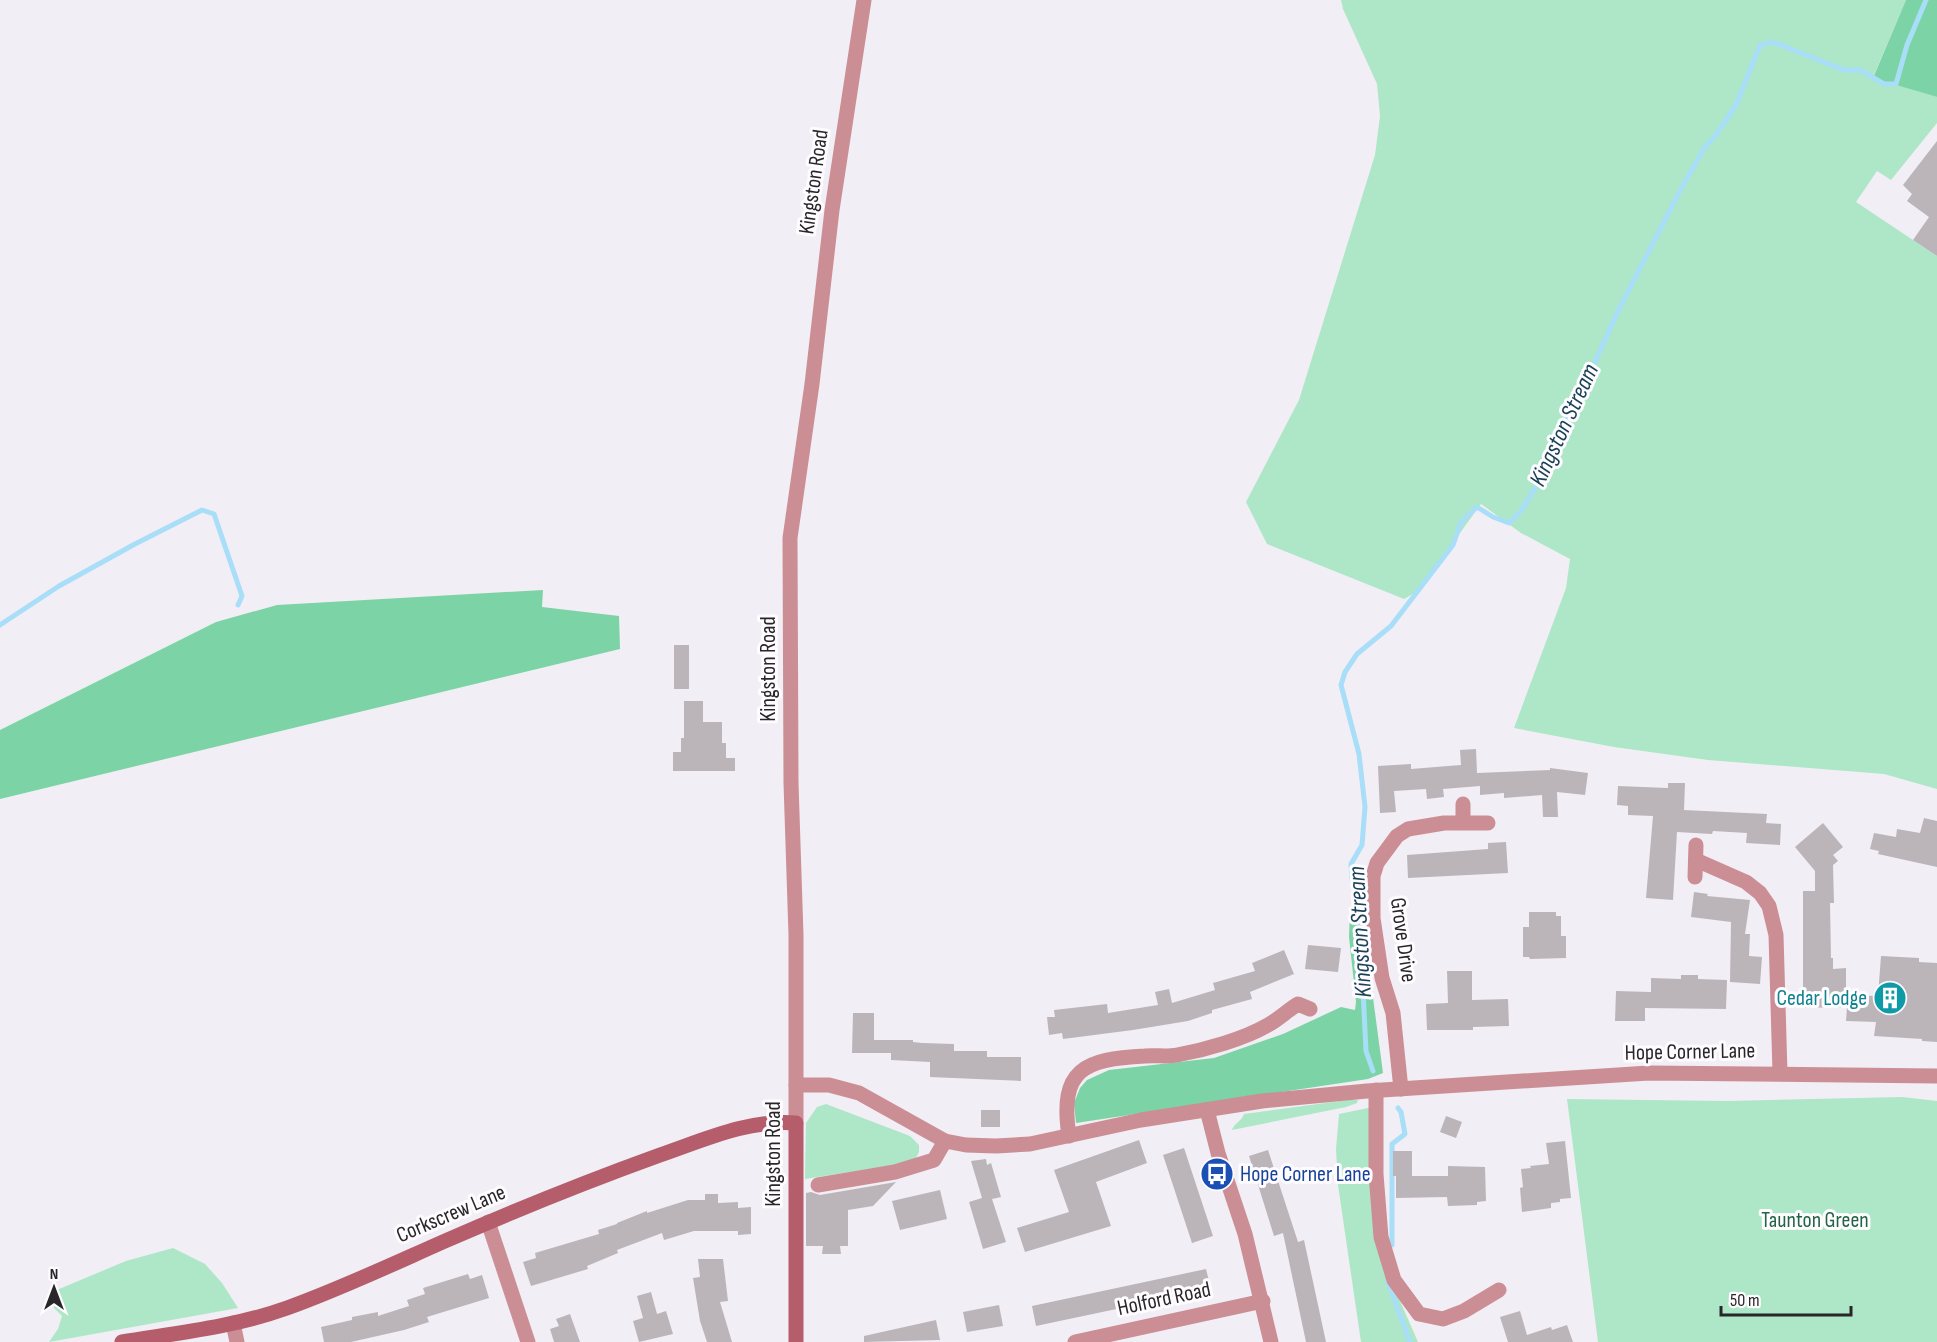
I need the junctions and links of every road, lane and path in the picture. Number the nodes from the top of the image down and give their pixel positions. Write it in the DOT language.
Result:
graph roads {
  1 [pos="864,0"];
  2 [pos="1462,804"];
  3 [pos="1463,822"];
  4 [pos="1488,823"];
  5 [pos="1695,877"];
  6 [pos="1301,1002"];
  7 [pos="1780,1074"];
  8 [pos="1937,1076"];
  9 [pos="796,1085"];
  10 [pos="1401,1089"];
  11 [pos="1376,1090"];
  12 [pos="1207,1110"];
  13 [pos="796,1122"];
  14 [pos="1070,1136"];
  15 [pos="945,1140"];
  16 [pos="818,1185"];
  17 [pos="488,1222"];
  18 [pos="1499,1290"];
  19 [pos="1263,1301"];
  20 [pos="233,1323"];
  21 [pos="122,1342"];
  22 [pos="237,1342"];
  23 [pos="528,1342"];
  24 [pos="796,1342"];
  25 [pos="1076,1342"];
  26 [pos="1271,1342"];
  1 -- 9 [label="street, Kingston Road"];
  2 -- 3 [label="street"];
  3 -- 4 [label="street, Grove Drive"];
  3 -- 10 [label="street, Grove Drive"];
  5 -- 7 [label="street"];
  6 -- 14 [label="street"];
  7 -- 8 [label="street, Hope Corner Lane"];
  7 -- 10 [label="street, Hope Corner Lane"];
  9 -- 13 [label="street, Kingston Road"];
  9 -- 15 [label="street, Hope Corner Lane"];
  10 -- 11 [label="street, Hope Corner Lane"];
  11 -- 12 [label="street, Hope Corner Lane"];
  11 -- 18 [label="street"];
  12 -- 14 [label="street, Hope Corner Lane"];
  12 -- 19 [label="street"];
  13 -- 17 [label="street, Corkscrew Lane"];
  13 -- 24 [label="street, Kingston Road"];
  14 -- 15 [label="street, Hope Corner Lane"];
  15 -- 16 [label="street"];
  17 -- 20 [label="street, Corkscrew Lane"];
  17 -- 23 [label="street"];
  19 -- 25 [label="street, Holford Road"];
  19 -- 26 [label="street"];
  20 -- 21 [label="street, Corkscrew Lane"];
  20 -- 22 [label="street"];
}
